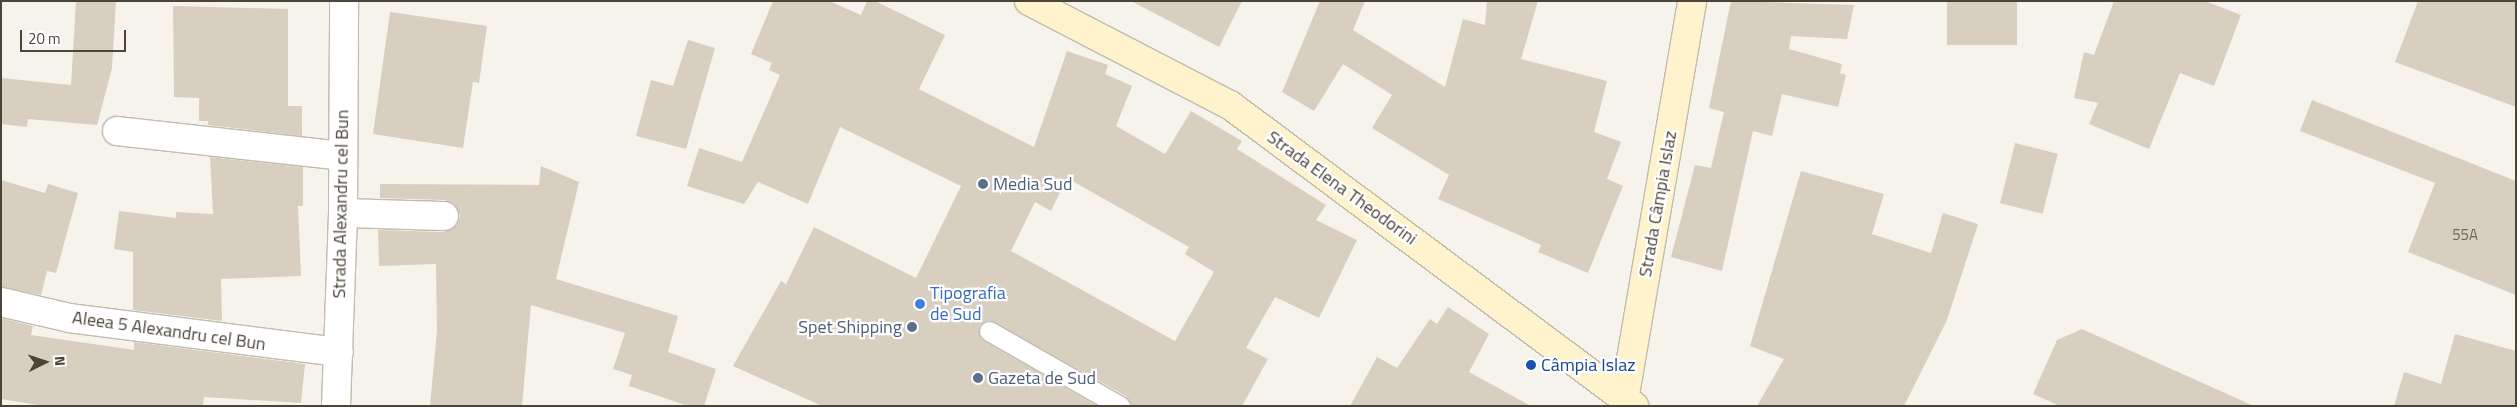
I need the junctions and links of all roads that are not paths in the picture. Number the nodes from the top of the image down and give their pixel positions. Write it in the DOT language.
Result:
graph roads {
  1 [pos="344,1"];
  2 [pos="1029,1"];
  3 [pos="1692,1"];
  4 [pos="117,131"];
  5 [pos="342,156"];
  6 [pos="343,213"];
  7 [pos="444,216"];
  8 [pos="1,302"];
  9 [pos="989,331"];
  10 [pos="339,352"];
  11 [pos="1628,403"];
  12 [pos="336,406"];
  13 [pos="1120,406"];
  1 -- 5 [label="street, Strada Alexandru cel Bun"];
  2 -- 11 [label="main road, Strada Elena Theodorini"];
  3 -- 11 [label="main road, Strada Câmpia Islaz"];
  4 -- 5 [label="street"];
  5 -- 6 [label="street, Strada Alexandru cel Bun"];
  6 -- 7 [label="street"];
  6 -- 10 [label="street, Strada Alexandru cel Bun"];
  8 -- 10 [label="street, Aleea 5 Alexandru cel Bun"];
  9 -- 13 [label="lane"];
  10 -- 12 [label="street, Strada Alexandru cel Bun"];
}
